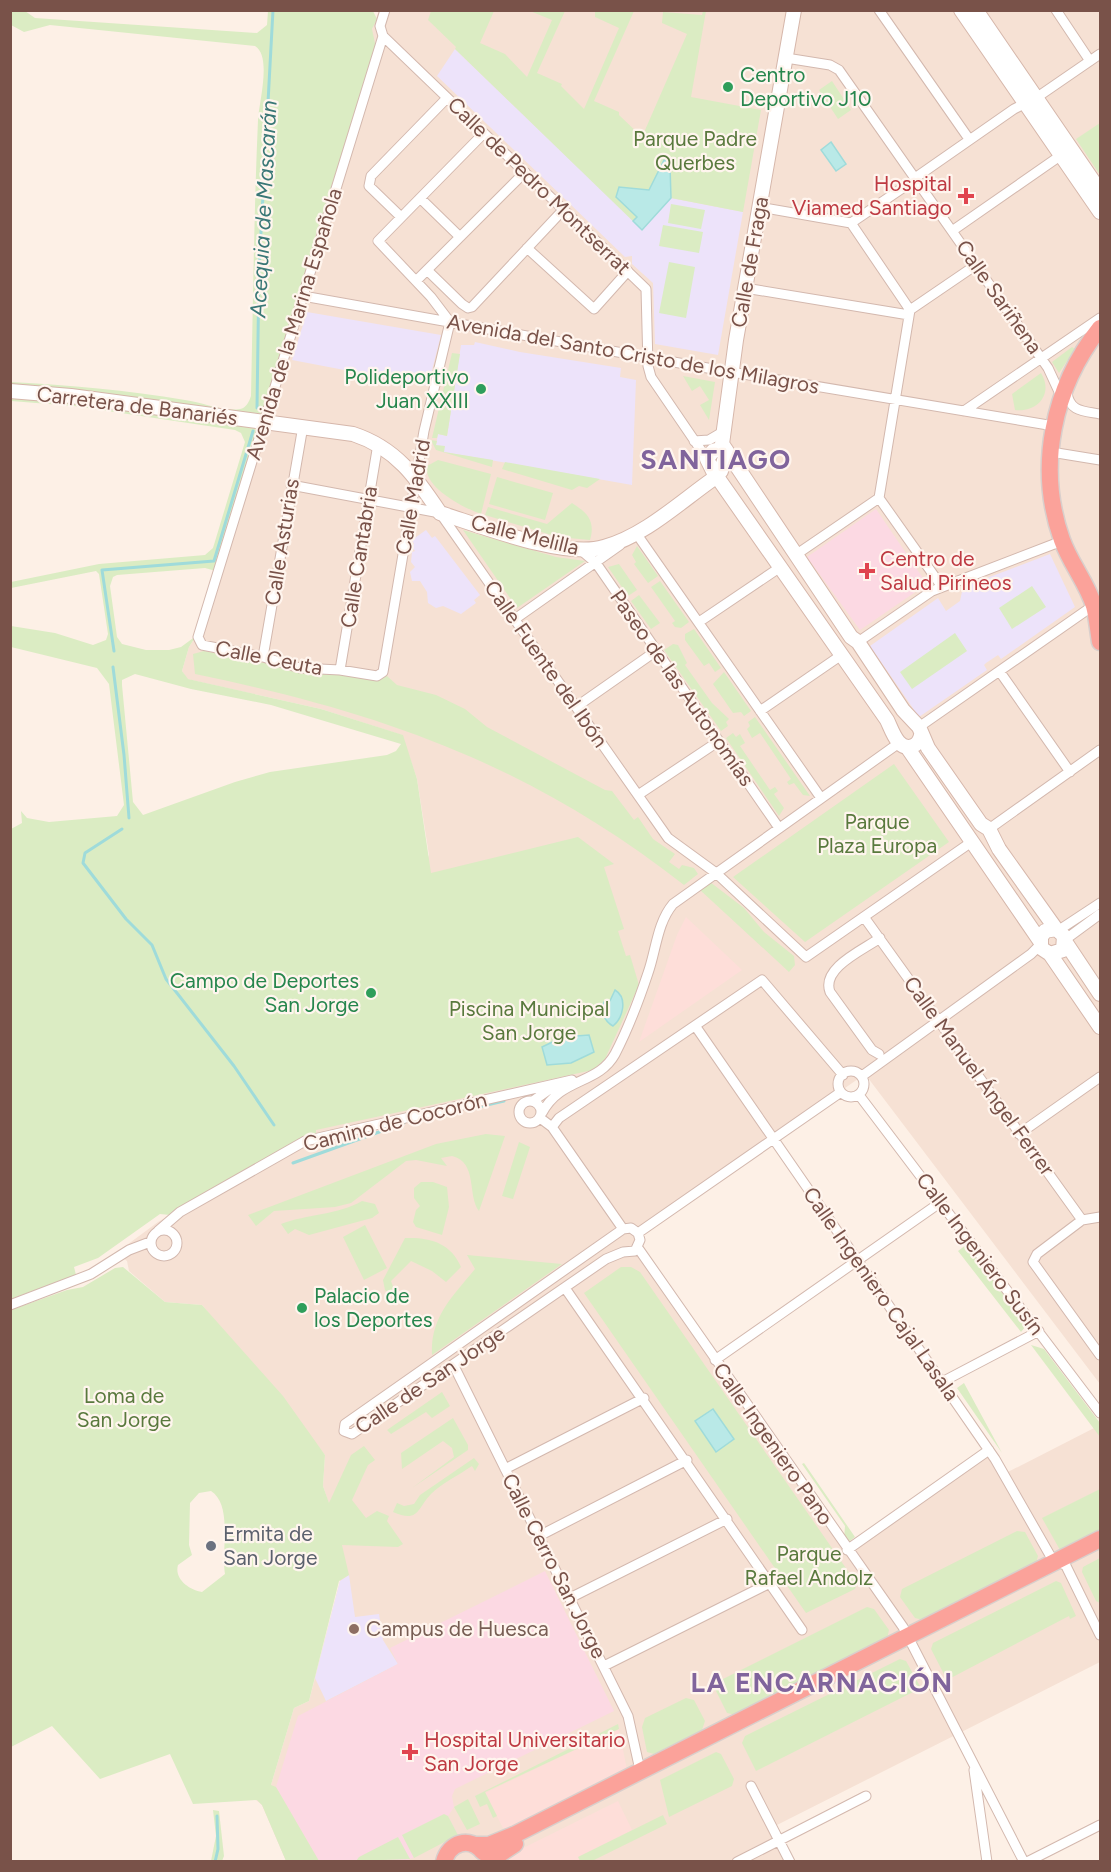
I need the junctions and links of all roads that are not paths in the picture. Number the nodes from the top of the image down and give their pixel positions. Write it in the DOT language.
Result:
graph roads {
  1 [pos="385,10"];
  2 [pos="794,10"];
  3 [pos="879,10"];
  4 [pos="961,10"];
  5 [pos="975,10"];
  6 [pos="1056,10"];
  7 [pos="383,36"];
  8 [pos="1101,54"];
  9 [pos="786,58"];
  10 [pos="1090,61"];
  11 [pos="447,98"];
  12 [pos="1030,100"];
  13 [pos="484,133"];
  14 [pos="969,140"];
  15 [pos="1057,158"];
  16 [pos="525,172"];
  17 [pos="915,178"];
  18 [pos="1101,191"];
  19 [pos="420,198"];
  20 [pos="759,207"];
  21 [pos="564,209"];
  22 [pos="1101,212"];
  23 [pos="401,218"];
  24 [pos="850,223"];
  25 [pos="952,231"];
  26 [pos="460,237"];
  27 [pos="527,248"];
  28 [pos="976,265"];
  29 [pos="427,270"];
  30 [pos="628,271"];
  31 [pos="416,281"];
  32 [pos="745,288"];
  33 [pos="303,296"];
  34 [pos="910,313"];
  35 [pos="1101,318"];
  36 [pos="450,321"];
  37 [pos="1101,328"];
  38 [pos="648,357"];
  39 [pos="1042,359"];
  40 [pos="731,372"];
  41 [pos="1064,390"];
  42 [pos="10,391"];
  43 [pos="896,400"];
  44 [pos="964,411"];
  45 [pos="1101,414"];
  46 [pos="264,422"];
  47 [pos="303,426"];
  48 [pos="1054,426"];
  49 [pos="722,433"];
  50 [pos="694,441"];
  51 [pos="378,444"];
  52 [pos="725,451"];
  53 [pos="1051,452"];
  54 [pos="707,459"];
  55 [pos="1101,460"];
  56 [pos="716,476"];
  57 [pos="416,477"];
  58 [pos="291,485"];
  59 [pos="879,498"];
  60 [pos="368,499"];
  61 [pos="412,506"];
  62 [pos="440,513"];
  63 [pos="636,532"];
  64 [pos="1062,540"];
  65 [pos="582,551"];
  66 [pos="796,554"];
  67 [pos="596,564"];
  68 [pos="779,567"];
  69 [pos="942,587"];
  70 [pos="1098,605"];
  71 [pos="515,619"];
  72 [pos="699,622"];
  73 [pos="198,637"];
  74 [pos="856,642"];
  75 [pos="1101,642"];
  76 [pos="657,651"];
  77 [pos="841,654"];
  78 [pos="263,657"];
  79 [pos="340,670"];
  80 [pos="1000,672"];
  81 [pos="382,674"];
  82 [pos="576,707"];
  83 [pos="760,711"];
  84 [pos="918,728"];
  85 [pos="719,741"];
  86 [pos="900,742"];
  87 [pos="1101,750"];
  88 [pos="1070,772"];
  89 [pos="638,795"];
  90 [pos="821,798"];
  91 [pos="779,828"];
  92 [pos="986,830"];
  93 [pos="971,841"];
  94 [pos="716,873"];
  95 [pos="1101,903"];
  96 [pos="1101,914"];
  97 [pos="864,917"];
  98 [pos="1061,935"];
  99 [pos="880,938"];
  100 [pos="1044,948"];
  101 [pos="1101,994"];
  102 [pos="939,1021"];
  103 [pos="696,1027"];
  104 [pos="1101,1027"];
  105 [pos="879,1054"];
  106 [pos="843,1075"];
  107 [pos="862,1076"];
  108 [pos="586,1077"];
  109 [pos="1101,1077"];
  110 [pos="562,1082"];
  111 [pos="841,1092"];
  112 [pos="513,1094"];
  113 [pos="859,1095"];
  114 [pos="529,1102"];
  115 [pos="541,1115"];
  116 [pos="552,1127"];
  117 [pos="1019,1134"];
  118 [pos="774,1140"];
  119 [pos="941,1202"];
  120 [pos="1101,1216"];
  121 [pos="1082,1220"];
  122 [pos="621,1230"];
  123 [pos="158,1231"];
  124 [pos="638,1233"];
  125 [pos="150,1242"];
  126 [pos="638,1248"];
  127 [pos="623,1252"];
  128 [pos="858,1260"];
  129 [pos="565,1288"];
  130 [pos="10,1305"];
  131 [pos="1039,1331"];
  132 [pos="1101,1355"];
  133 [pos="715,1360"];
  134 [pos="454,1366"];
  135 [pos="942,1382"];
  136 [pos="644,1398"];
  137 [pos="1101,1413"];
  138 [pos="989,1450"];
  139 [pos="687,1460"];
  140 [pos="505,1469"];
  141 [pos="727,1519"];
  142 [pos="538,1536"];
  143 [pos="1101,1539"];
  144 [pos="1101,1549"];
  145 [pos="847,1550"];
  146 [pos="1062,1563"];
  147 [pos="770,1583"];
  148 [pos="570,1598"];
  149 [pos="802,1630"];
  150 [pos="1101,1635"];
  151 [pos="910,1640"];
  152 [pos="604,1666"];
  153 [pos="973,1762"];
  154 [pos="640,1770"];
  155 [pos="752,1786"];
  156 [pos="866,1796"];
  157 [pos="1101,1825"];
  158 [pos="779,1840"];
  159 [pos="476,1845"];
  160 [pos="444,1861"];
  161 [pos="488,1862"];
  162 [pos="737,1862"];
  163 [pos="790,1862"];
  164 [pos="987,1862"];
  165 [pos="1026,1862"];
  1 -- 7 [label="street, Avenida de la Marina Española"];
  2 -- 9 [label="main road, Calle de Fraga"];
  3 -- 14 [label="street"];
  4 -- 12 [label="main road"];
  5 -- 12 [label="main road"];
  6 -- 10 [label="street"];
  7 -- 11 [label="street, Calle de Pedro Montserrat"];
  7 -- 33 [label="street, Avenida de la Marina Española"];
  8 -- 10 [label="street"];
  9 -- 17 [label="street, Calle Sariñena"];
  9 -- 20 [label="main road, Calle de Fraga"];
  10 -- 12 [label="street"];
  11 -- 13 [label="street, Calle de Pedro Montserrat"];
  11 -- 23 [label="street"];
  12 -- 14 [label="street"];
  12 -- 18 [label="main road"];
  12 -- 22 [label="main road"];
  13 -- 16 [label="street, Calle de Pedro Montserrat"];
  13 -- 19 [label="street"];
  14 -- 17 [label="street"];
  15 -- 25 [label="street"];
  16 -- 21 [label="street, Calle de Pedro Montserrat"];
  16 -- 26 [label="street"];
  17 -- 24 [label="street"];
  17 -- 25 [label="street, Calle Sariñena"];
  19 -- 23 [label="street"];
  19 -- 26 [label="street"];
  20 -- 24 [label="street"];
  20 -- 32 [label="main road, Calle de Fraga"];
  21 -- 27 [label="street"];
  21 -- 30 [label="street, Calle de Pedro Montserrat"];
  23 -- 31 [label="street"];
  24 -- 34 [label="street"];
  25 -- 28 [label="street, Calle Sariñena"];
  26 -- 29 [label="street"];
  27 -- 29 [label="street"];
  27 -- 30 [label="street"];
  28 -- 34 [label="street"];
  28 -- 39 [label="street, Calle Sariñena"];
  29 -- 31 [label="street"];
  30 -- 38 [label="street, Calle de Pedro Montserrat"];
  31 -- 36 [label="street"];
  32 -- 34 [label="street"];
  32 -- 40 [label="main road, Calle de Fraga"];
  33 -- 36 [label="street, Avenida del Santo Cristo de los Milagros"];
  33 -- 46 [label="street, Avenida de la Marina Española"];
  34 -- 43 [label="street"];
  35 -- 39 [label="street"];
  36 -- 38 [label="street, Avenida del Santo Cristo de los Milagros"];
  36 -- 57 [label="street, Calle Madrid"];
  37 -- 41 [label="highway"];
  38 -- 40 [label="street, Avenida del Santo Cristo de los Milagros"];
  38 -- 50 [label="street, Calle de Pedro Montserrat"];
  39 -- 41 [label="street, Calle Sariñena"];
  39 -- 44 [label="street"];
  40 -- 43 [label="street, Avenida del Santo Cristo de los Milagros"];
  40 -- 49 [label="main road, Calle de Fraga"];
  41 -- 45 [label="street, Calle Sariñena"];
  41 -- 48 [label="highway"];
  42 -- 46 [label="main road, Carretera de Banariés"];
  43 -- 44 [label="street, Avenida del Santo Cristo de los Milagros"];
  43 -- 59 [label="street"];
  44 -- 48 [label="street, Avenida del Santo Cristo de los Milagros"];
  46 -- 47 [label="main road, Calle Fuente del Ibón"];
  46 -- 73 [label="street, Avenida de la Marina Española"];
  47 -- 51 [label="main road, Calle Fuente del Ibón"];
  47 -- 58 [label="street, Calle Asturias"];
  48 -- 53 [label="highway"];
  49 -- 50 [label="street"];
  49 -- 52 [label="main road, Calle de Fraga"];
  50 -- 54 [label="street, Calle de Pedro Montserrat"];
  51 -- 57 [label="main road, Calle Fuente del Ibón"];
  51 -- 60 [label="street, Calle Cantabria"];
  52 -- 54 [label="main road"];
  52 -- 56 [label="main road"];
  52 -- 66 [label="main road"];
  53 -- 55 [label="street"];
  53 -- 64 [label="highway"];
  54 -- 56 [label="main road"];
  56 -- 63 [label="main road, Calle Melilla"];
  56 -- 68 [label="main road"];
  57 -- 61 [label="street, Calle Madrid"];
  57 -- 62 [label="main road, Calle Fuente del Ibón"];
  58 -- 60 [label="street, Calle Melilla"];
  58 -- 78 [label="street, Calle Asturias"];
  59 -- 66 [label="street"];
  59 -- 69 [label="street"];
  60 -- 61 [label="street, Calle Melilla"];
  60 -- 79 [label="street, Calle Cantabria"];
  61 -- 62 [label="street, Calle Melilla"];
  61 -- 81 [label="street, Calle Madrid"];
  62 -- 65 [label="main road, Calle Melilla"];
  62 -- 71 [label="street, Calle Fuente del Ibón"];
  63 -- 65 [label="main road, Calle Melilla"];
  63 -- 67 [label="street"];
  63 -- 72 [label="street"];
  64 -- 69 [label="street"];
  64 -- 70 [label="highway"];
  65 -- 67 [label="street, Paseo de las Autonomías"];
  66 -- 68 [label="main road"];
  66 -- 68 [label="main road"];
  66 -- 74 [label="main road"];
  67 -- 71 [label="street"];
  67 -- 76 [label="street, Paseo de las Autonomías"];
  68 -- 72 [label="street"];
  68 -- 77 [label="main road"];
  69 -- 74 [label="street"];
  70 -- 75 [label="highway"];
  70 -- 80 [label="street"];
  71 -- 82 [label="street, Calle Fuente del Ibón"];
  72 -- 83 [label="street"];
  73 -- 78 [label="street, Calle Ceuta"];
  74 -- 77 [label="main road"];
  74 -- 77 [label="main road"];
  74 -- 84 [label="main road"];
  76 -- 82 [label="street"];
  76 -- 85 [label="street, Paseo de las Autonomías"];
  77 -- 83 [label="street"];
  77 -- 86 [label="main road"];
  78 -- 79 [label="street, Calle Ceuta"];
  79 -- 81 [label="street, Calle Ceuta"];
  80 -- 84 [label="street"];
  80 -- 88 [label="street"];
  82 -- 89 [label="street, Calle Fuente del Ibón"];
  83 -- 90 [label="street"];
  84 -- 86 [label="main road"];
  84 -- 86 [label="main road"];
  84 -- 92 [label="main road"];
  85 -- 89 [label="street"];
  85 -- 91 [label="street, Paseo de las Autonomías"];
  86 -- 90 [label="street"];
  86 -- 93 [label="main road"];
  87 -- 88 [label="street"];
  88 -- 92 [label="street"];
  89 -- 94 [label="street, Calle Fuente del Ibón"];
  90 -- 91 [label="street"];
  91 -- 94 [label="street"];
  92 -- 93 [label="main road"];
  92 -- 93 [label="main road"];
  92 -- 98 [label="main road"];
  93 -- 97 [label="street"];
  93 -- 100 [label="main road"];
  94 -- 97 [label="street, Calle Fuente del Ibón"];
  94 -- 108 [label="street"];
  95 -- 98 [label="street"];
  96 -- 98 [label="street"];
  97 -- 99 [label="street, Calle Manuel Ángel Ferrer"];
  98 -- 100 [label="main road"];
  98 -- 100 [label="main road"];
  98 -- 101 [label="main road"];
  99 -- 102 [label="street, Calle Manuel Ángel Ferrer"];
  99 -- 105 [label="street"];
  100 -- 102 [label="street"];
  100 -- 104 [label="main road"];
  102 -- 107 [label="street"];
  102 -- 117 [label="street, Calle Manuel Ángel Ferrer"];
  103 -- 106 [label="street"];
  103 -- 116 [label="street"];
  103 -- 118 [label="street, Calle Ingeniero Cajal Lasala"];
  106 -- 107 [label="street"];
  106 -- 111 [label="street"];
  107 -- 113 [label="street"];
  108 -- 110 [label="street, Camino de Cocorón"];
  108 -- 115 [label="street"];
  109 -- 117 [label="street"];
  110 -- 112 [label="street, Camino de Cocorón"];
  110 -- 114 [label="street, Camino de Cocorón"];
  111 -- 113 [label="street"];
  111 -- 118 [label="street"];
  112 -- 114 [label="street, Camino de Cocorón"];
  112 -- 123 [label="street, Camino de Cocorón"];
  113 -- 119 [label="street, Calle Ingeniero Susín"];
  114 -- 115 [label="street"];
  114 -- 115 [label="street"];
  115 -- 116 [label="street"];
  116 -- 122 [label="street"];
  117 -- 121 [label="street, Calle Manuel Ángel Ferrer"];
  118 -- 124 [label="street"];
  118 -- 128 [label="street, Calle Ingeniero Cajal Lasala"];
  119 -- 128 [label="street"];
  119 -- 131 [label="street, Calle Ingeniero Susín"];
  120 -- 121 [label="street"];
  121 -- 132 [label="street"];
  122 -- 124 [label="street"];
  122 -- 127 [label="street"];
  122 -- 134 [label="street, Calle de San Jorge"];
  123 -- 125 [label="street"];
  123 -- 125 [label="street"];
  124 -- 126 [label="street"];
  125 -- 130 [label="street"];
  126 -- 127 [label="street"];
  126 -- 133 [label="street, Calle Ingeniero Pano"];
  127 -- 129 [label="street, Calle de San Jorge"];
  128 -- 133 [label="street"];
  128 -- 135 [label="street, Calle Ingeniero Cajal Lasala"];
  129 -- 134 [label="street, Calle de San Jorge"];
  129 -- 136 [label="street"];
  131 -- 135 [label="street"];
  131 -- 137 [label="street, Calle Ingeniero Susín"];
  133 -- 145 [label="street, Calle Ingeniero Pano"];
  134 -- 140 [label="street, Calle Cerro San Jorge"];
  135 -- 138 [label="street, Calle Ingeniero Cajal Lasala"];
  136 -- 139 [label="street"];
  136 -- 140 [label="street"];
  138 -- 145 [label="street"];
  138 -- 146 [label="street, Calle Ingeniero Cajal Lasala"];
  139 -- 141 [label="street"];
  139 -- 142 [label="street"];
  140 -- 142 [label="street, Calle Cerro San Jorge"];
  141 -- 147 [label="street"];
  141 -- 148 [label="street"];
  142 -- 148 [label="street, Calle Cerro San Jorge"];
  143 -- 146 [label="highway"];
  144 -- 146 [label="highway"];
  145 -- 151 [label="street, Calle Ingeniero Pano"];
  146 -- 150 [label="street, Calle Ingeniero Cajal Lasala"];
  146 -- 151 [label="highway"];
  147 -- 149 [label="street"];
  147 -- 152 [label="street"];
  148 -- 152 [label="street, Calle Cerro San Jorge"];
  151 -- 153 [label="street, Calle Ingeniero Pano"];
  151 -- 154 [label="highway"];
  151 -- 161 [label="highway"];
  152 -- 154 [label="street, Calle Cerro San Jorge"];
  153 -- 164 [label="street"];
  153 -- 165 [label="street, Calle Ingeniero Pano"];
  154 -- 159 [label="highway"];
  155 -- 158 [label="street"];
  156 -- 158 [label="street"];
  157 -- 165 [label="street"];
  158 -- 162 [label="street"];
  158 -- 163 [label="street"];
  159 -- 160 [label="highway"];
  159 -- 161 [label="highway"];
}
